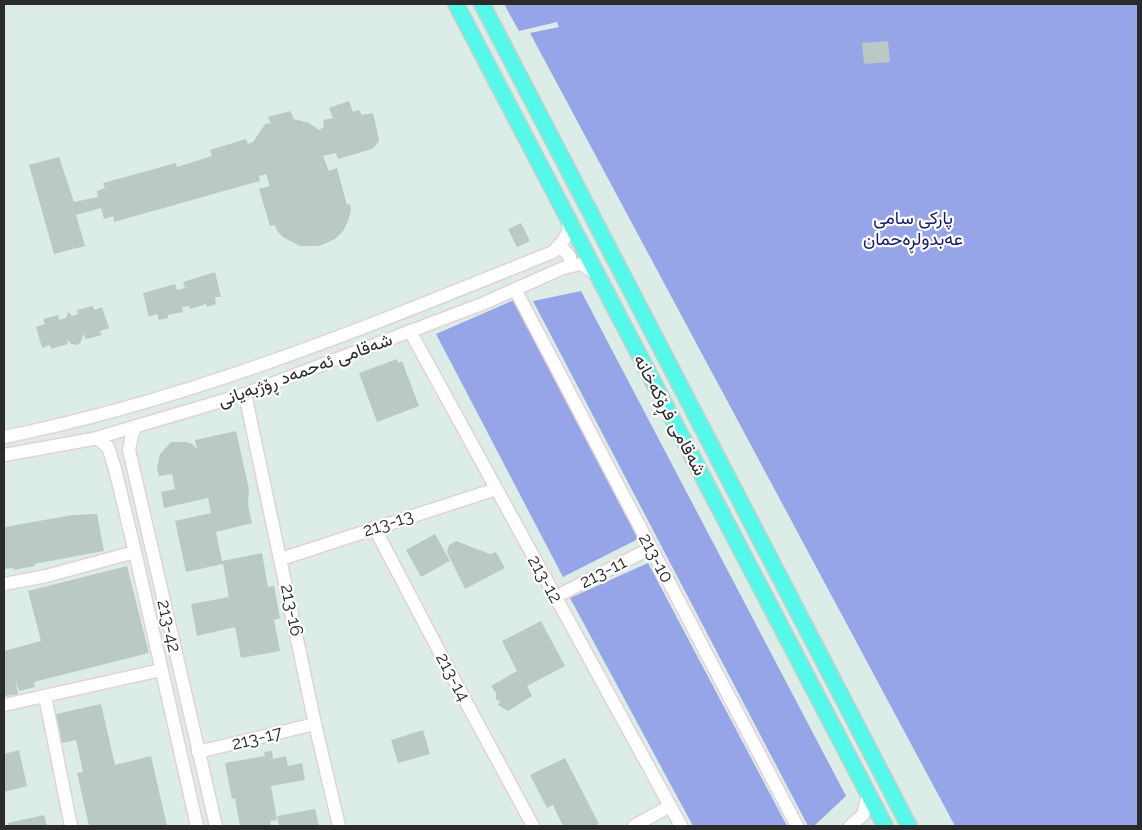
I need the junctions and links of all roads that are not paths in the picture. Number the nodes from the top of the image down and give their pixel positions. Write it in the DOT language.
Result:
graph roads {
  1 [pos="456,4"];
  2 [pos="482,4"];
  3 [pos="566,217"];
  4 [pos="557,248"];
  5 [pos="567,267"];
  6 [pos="596,274"];
  7 [pos="515,289"];
  8 [pos="410,331"];
  9 [pos="312,347"];
  10 [pos="320,366"];
  11 [pos="245,394"];
  12 [pos="136,426"];
  13 [pos="4,437"];
  14 [pos="92,438"];
  15 [pos="4,455"];
  16 [pos="496,489"];
  17 [pos="374,527"];
  18 [pos="651,548"];
  19 [pos="135,552"];
  20 [pos="281,558"];
  21 [pos="4,584"];
  22 [pos="555,597"];
  23 [pos="161,670"];
  24 [pos="44,696"];
  25 [pos="4,706"];
  26 [pos="315,724"];
  27 [pos="198,752"];
  28 [pos="868,794"];
  29 [pos="670,806"];
  30 [pos="71,826"];
  31 [pos="198,826"];
  32 [pos="216,826"];
  33 [pos="339,826"];
  34 [pos="533,826"];
  35 [pos="634,826"];
  36 [pos="681,826"];
  37 [pos="797,826"];
  38 [pos="850,826"];
  39 [pos="885,826"];
  40 [pos="909,826"];
  1 -- 3 [label="main road, شەقامی فڕۆکەخانە"];
  2 -- 40 [label="main road, شەقامی فڕۆکەخانە"];
  3 -- 4 [label="street"];
  3 -- 6 [label="main road, شەقامی فڕۆکەخانە"];
  4 -- 5 [label="street"];
  4 -- 9 [label="street, شەقامی ئەحمەد ڕۆژبەیانی"];
  5 -- 6 [label="street"];
  5 -- 7 [label="street, شەقامی ئەحمەد ڕۆژبەیانی"];
  6 -- 28 [label="main road, شەقامی فڕۆکەخانە"];
  7 -- 8 [label="street, شەقامی ئەحمەد ڕۆژبەیانی"];
  7 -- 18 [label="street, 213-10"];
  8 -- 10 [label="street, شەقامی ئەحمەد ڕۆژبەیانی"];
  8 -- 16 [label="street, 213-12"];
  9 -- 10 [label="street"];
  9 -- 13 [label="street, شەقامی ئەحمەد ڕۆژبەیانی"];
  10 -- 11 [label="street, شەقامی ئەحمەد ڕۆژبەیانی"];
  11 -- 12 [label="street, شەقامی ئەحمەد ڕۆژبەیانی"];
  11 -- 20 [label="street, 213-16"];
  12 -- 14 [label="street, شەقامی ئەحمەد ڕۆژبەیانی"];
  12 -- 27 [label="street, 213-42"];
  14 -- 15 [label="street, شەقامی ئەحمەد ڕۆژبەیانی"];
  14 -- 19 [label="street, 213-42"];
  16 -- 17 [label="street, 213-13"];
  16 -- 22 [label="street, 213-12"];
  17 -- 20 [label="street, 213-13"];
  17 -- 34 [label="street, 213-14"];
  18 -- 22 [label="street, 213-11"];
  18 -- 37 [label="street, 213-10"];
  19 -- 21 [label="street"];
  19 -- 23 [label="street, 213-42"];
  20 -- 26 [label="street, 213-16"];
  22 -- 29 [label="street, 213-12"];
  23 -- 24 [label="street"];
  23 -- 31 [label="street, 213-42"];
  24 -- 25 [label="street"];
  24 -- 30 [label="street"];
  26 -- 27 [label="street, 213-17"];
  26 -- 33 [label="street, 213-16"];
  27 -- 32 [label="street, 213-42"];
  28 -- 38 [label="street"];
  28 -- 39 [label="main road, شەقامی فڕۆکەخانە"];
  29 -- 35 [label="street"];
  29 -- 36 [label="street, 213-12"];
}
